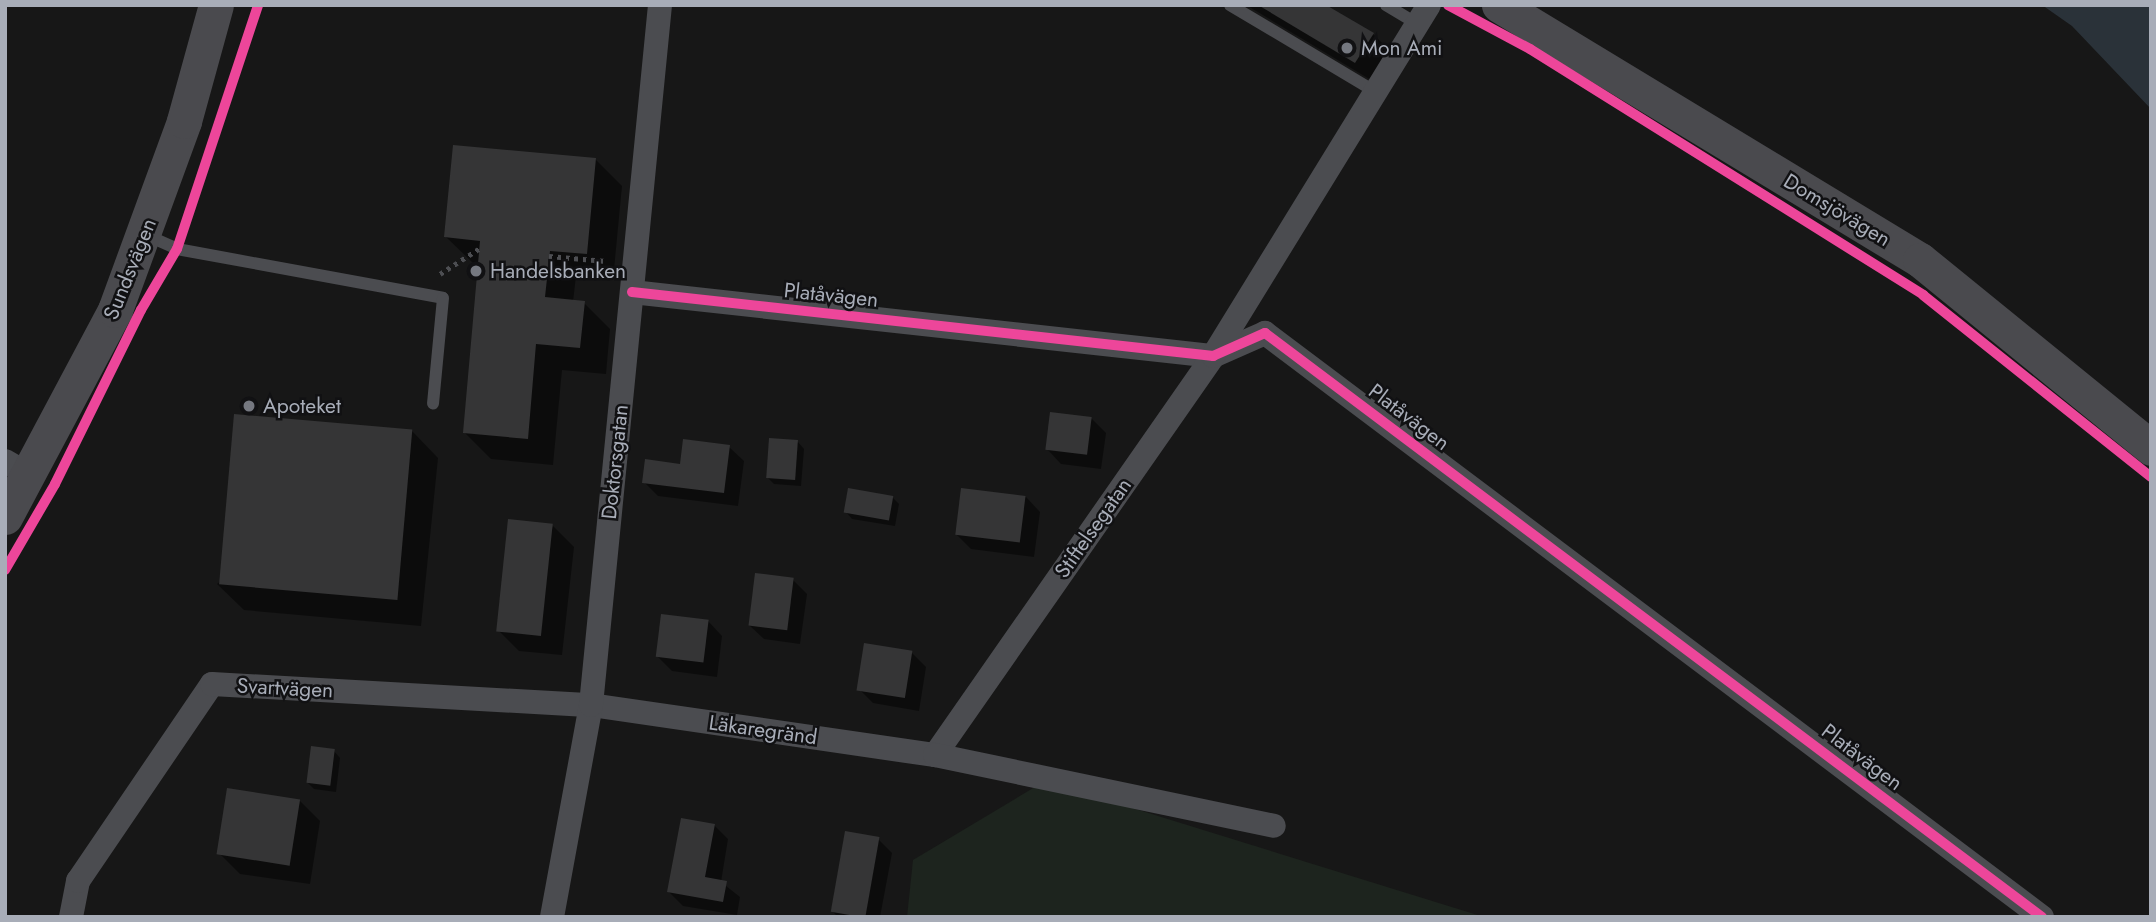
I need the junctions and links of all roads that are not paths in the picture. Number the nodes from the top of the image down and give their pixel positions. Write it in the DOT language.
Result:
graph roads {
  1 [pos="216,5"];
  2 [pos="660,5"];
  3 [pos="1230,5"];
  4 [pos="1386,5"];
  5 [pos="1499,5"];
  6 [pos="1424,15"];
  7 [pos="1376,92"];
  8 [pos="145,235"];
  9 [pos="632,292"];
  10 [pos="1213,356"];
  11 [pos="433,404"];
  12 [pos="2151,448"];
  13 [pos="17,468"];
  14 [pos="5,517"];
  15 [pos="592,705"];
  16 [pos="935,755"];
  17 [pos="1274,826"];
  18 [pos="71,917"];
  19 [pos="552,917"];
  20 [pos="2042,917"];
  1 -- 8 [label="street, Sundsvägen"];
  2 -- 9 [label="street, Doktorsgatan"];
  3 -- 7 [label="lane"];
  4 -- 6 [label="lane"];
  5 -- 12 [label="street, Domsjövägen"];
  6 -- 7 [label="street, Stiftelsegatan"];
  7 -- 10 [label="street, Stiftelsegatan"];
  8 -- 11 [label="lane"];
  8 -- 13 [label="street, Sundsvägen"];
  9 -- 10 [label="street, Platåvägen"];
  9 -- 15 [label="street, Doktorsgatan"];
  10 -- 16 [label="street, Stiftelsegatan"];
  10 -- 20 [label="street, Platåvägen"];
  13 -- 14 [label="street, Sundsvägen"];
  15 -- 16 [label="street, Läkaregränd"];
  15 -- 18 [label="street, Svartvägen"];
  15 -- 19 [label="street, Doktorsgatan"];
  16 -- 17 [label="street"];
}
